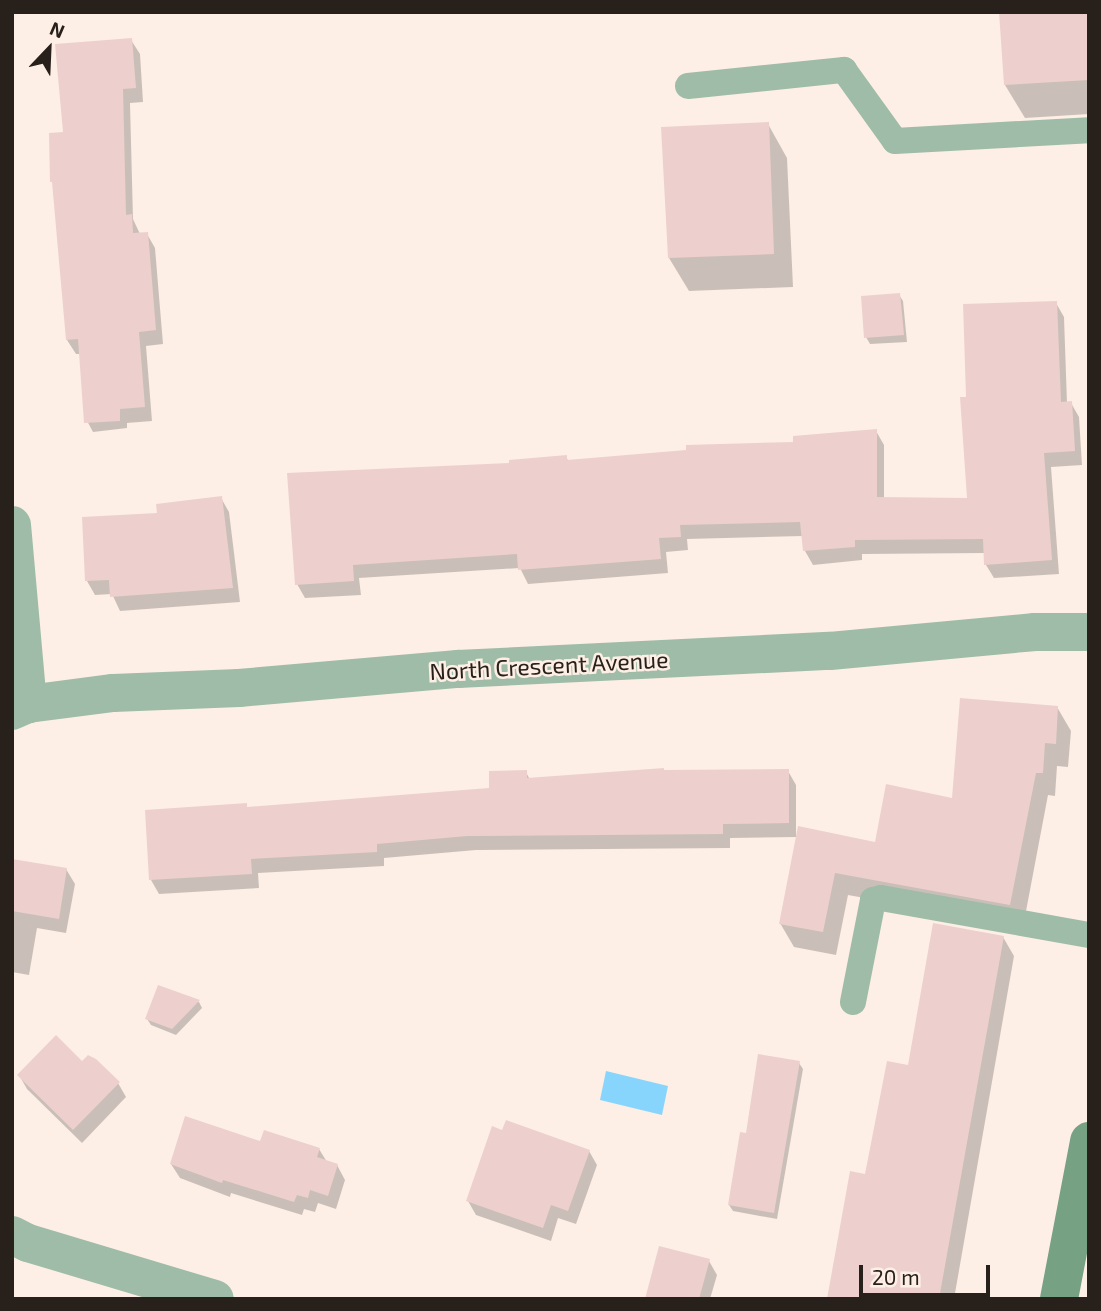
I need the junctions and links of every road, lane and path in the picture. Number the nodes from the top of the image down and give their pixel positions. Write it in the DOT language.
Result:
graph roads {
  1 [pos="688,86"];
  2 [pos="1089,130"];
  3 [pos="12,525"];
  4 [pos="1089,632"];
  5 [pos="20,708"];
  6 [pos="1089,935"];
  7 [pos="853,1002"];
  8 [pos="1089,1140"];
  9 [pos="12,1235"];
  10 [pos="215,1299"];
  11 [pos="1059,1299"];
  1 -- 2 [label="lane"];
  3 -- 5 [label="street"];
  4 -- 5 [label="street, North Crescent Avenue"];
  6 -- 7 [label="lane"];
  8 -- 11 [label="main road"];
  9 -- 10 [label="street"];
}
